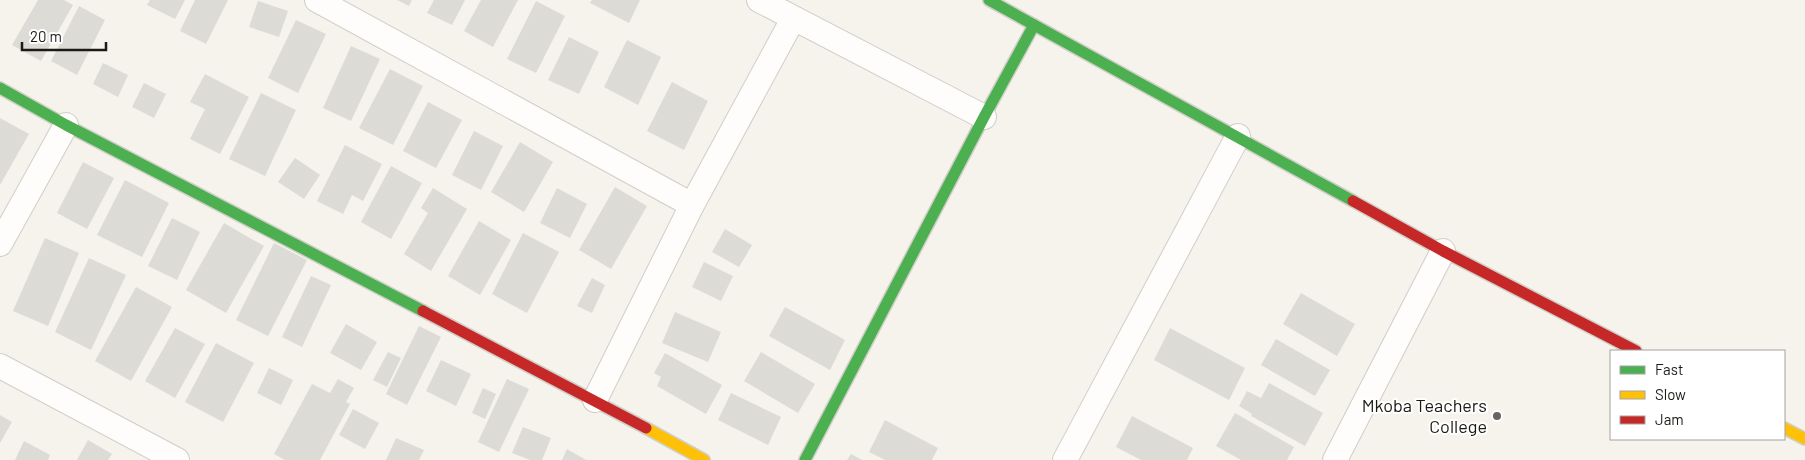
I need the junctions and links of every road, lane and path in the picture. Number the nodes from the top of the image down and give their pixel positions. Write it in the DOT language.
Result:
graph roads {
  1 [pos="317,0"];
  2 [pos="759,0"];
  3 [pos="989,0"];
  4 [pos="793,19"];
  5 [pos="1034,25"];
  6 [pos="0,88"];
  7 [pos="984,117"];
  8 [pos="66,125"];
  9 [pos="1238,136"];
  10 [pos="692,205"];
  11 [pos="0,244"];
  12 [pos="1443,251"];
  13 [pos="1634,350"];
  14 [pos="0,366"];
  15 [pos="595,400"];
  16 [pos="1785,429"];
  17 [pos="1805,439"];
  18 [pos="177,460"];
  19 [pos="704,460"];
  20 [pos="806,460"];
  21 [pos="1065,460"];
  22 [pos="1335,460"];
  1 -- 10 [label="street"];
  2 -- 4 [label="street"];
  3 -- 5 [label="street"];
  4 -- 7 [label="street"];
  4 -- 10 [label="street"];
  5 -- 7 [label="street"];
  5 -- 9 [label="street"];
  6 -- 8 [label="street"];
  7 -- 20 [label="street"];
  8 -- 11 [label="street"];
  8 -- 15 [label="street"];
  9 -- 12 [label="street"];
  9 -- 21 [label="street"];
  10 -- 15 [label="street"];
  12 -- 13 [label="street"];
  12 -- 22 [label="street"];
  14 -- 18 [label="street"];
  15 -- 19 [label="street"];
  16 -- 17 [label="street"];
}
